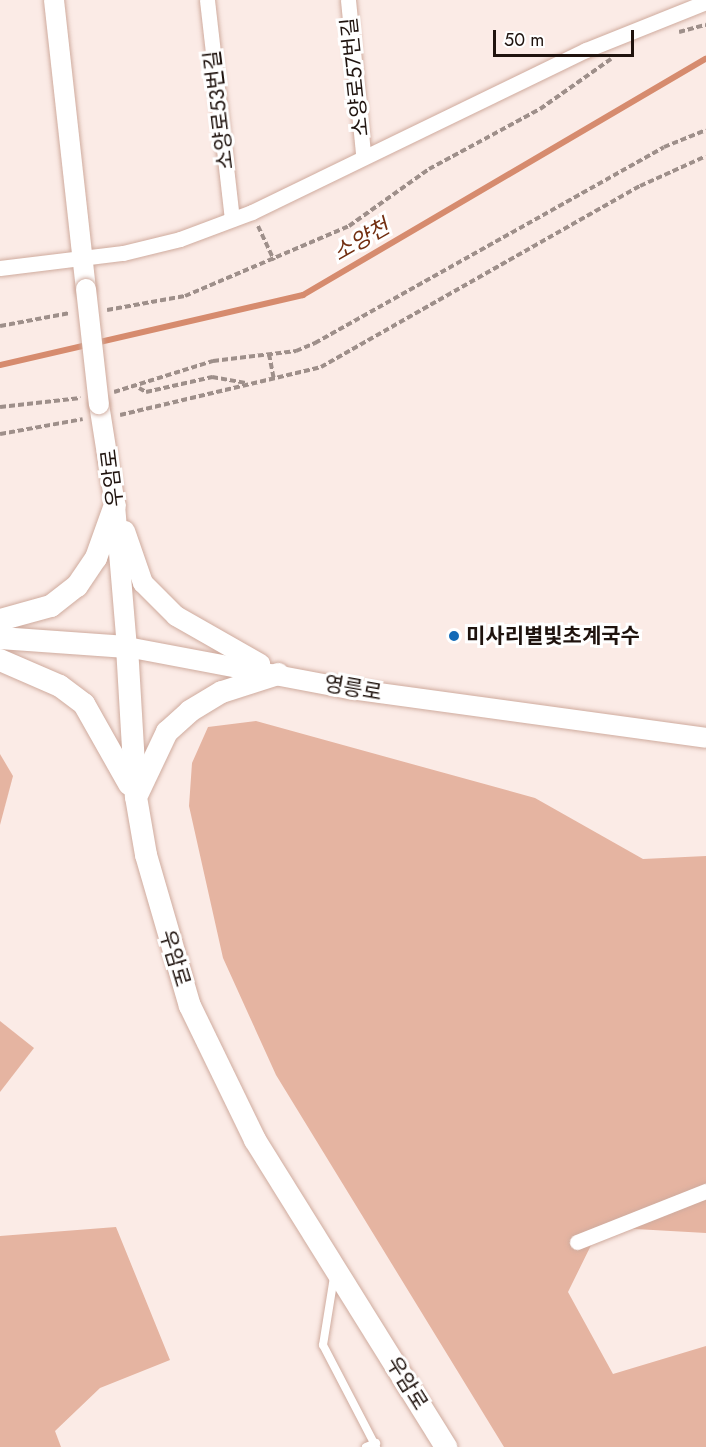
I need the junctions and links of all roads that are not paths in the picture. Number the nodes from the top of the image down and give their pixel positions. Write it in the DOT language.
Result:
graph roads {
  1 [pos="54,0"];
  2 [pos="207,0"];
  3 [pos="348,0"];
  4 [pos="706,2"];
  5 [pos="363,154"];
  6 [pos="232,219"];
  7 [pos="83,255"];
  8 [pos="0,268"];
  9 [pos="115,504"];
  10 [pos="0,620"];
  11 [pos="0,639"];
  12 [pos="127,647"];
  13 [pos="0,660"];
  14 [pos="278,674"];
  15 [pos="706,738"];
  16 [pos="136,797"];
  17 [pos="706,1191"];
  18 [pos="577,1242"];
  19 [pos="335,1269"];
  20 [pos="376,1445"];
  21 [pos="366,1447"];
  22 [pos="446,1447"];
  1 -- 7 [label="street"];
  2 -- 6 [label="street, 소양로53번길"];
  3 -- 5 [label="street, 소양로57번길"];
  4 -- 5 [label="street"];
  5 -- 6 [label="street"];
  6 -- 7 [label="street"];
  7 -- 8 [label="street"];
  7 -- 9 [label="street, 우암로, bridge"];
  9 -- 10 [label="main road"];
  9 -- 12 [label="street, 우암로"];
  9 -- 14 [label="street"];
  11 -- 12 [label="main road, 영릉로"];
  12 -- 14 [label="street, 영릉로"];
  12 -- 16 [label="main road, 우암로"];
  13 -- 16 [label="main road"];
  14 -- 15 [label="street, 영릉로"];
  14 -- 16 [label="main road"];
  16 -- 19 [label="main road, 우암로"];
  17 -- 18 [label="street"];
  19 -- 20 [label="lane"];
  19 -- 22 [label="main road, 우암로"];
  20 -- 21 [label="lane"];
}
